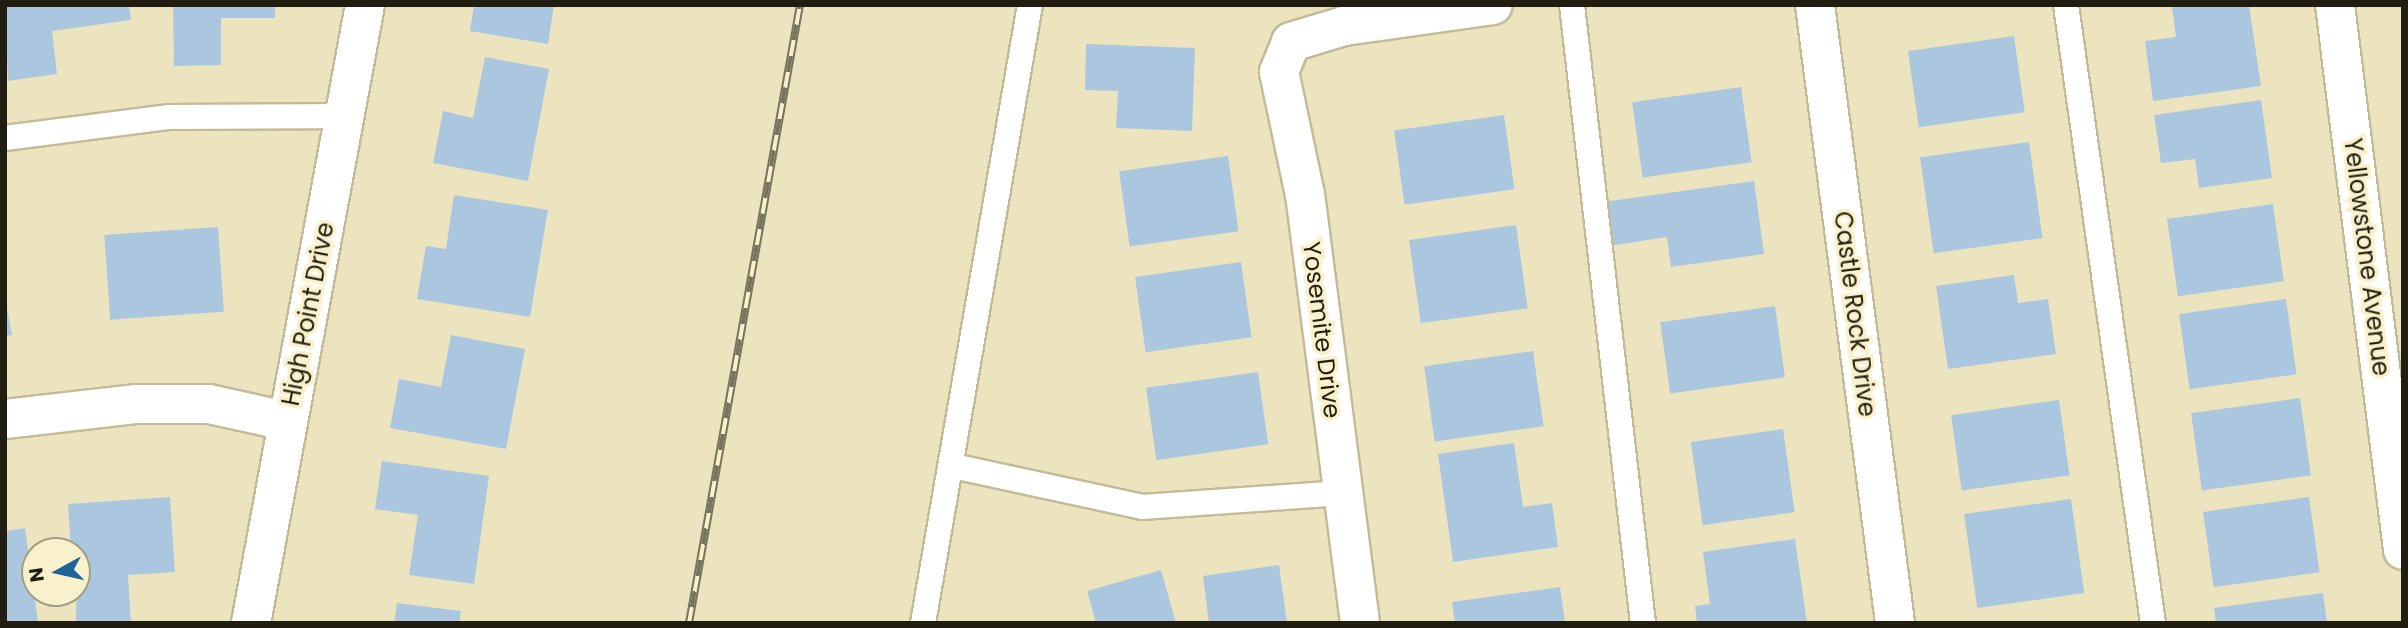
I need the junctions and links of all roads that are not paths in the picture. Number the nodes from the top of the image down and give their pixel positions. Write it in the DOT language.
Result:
graph roads {
  1 [pos="365,5"];
  2 [pos="1030,5"];
  3 [pos="1493,5"];
  4 [pos="1572,5"];
  5 [pos="1815,5"];
  6 [pos="2066,5"];
  7 [pos="2336,5"];
  8 [pos="348,116"];
  9 [pos="5,138"];
  10 [pos="5,419"];
  11 [pos="286,421"];
  12 [pos="953,466"];
  13 [pos="1343,493"];
  14 [pos="2403,550"];
  15 [pos="251,623"];
  16 [pos="923,623"];
  17 [pos="1360,623"];
  18 [pos="1643,623"];
  19 [pos="1895,623"];
  20 [pos="2153,623"];
  1 -- 8 [label="street, High Point Drive"];
  2 -- 12 [label="lane"];
  3 -- 13 [label="street, Yosemite Drive"];
  4 -- 18 [label="lane"];
  5 -- 19 [label="street, Castle Rock Drive"];
  6 -- 20 [label="lane"];
  7 -- 14 [label="street, Yellowstone Avenue"];
  8 -- 9 [label="lane"];
  8 -- 11 [label="street, High Point Drive"];
  10 -- 11 [label="street"];
  11 -- 15 [label="street, High Point Drive"];
  12 -- 13 [label="lane"];
  12 -- 16 [label="lane"];
  13 -- 17 [label="street, Yosemite Drive"];
}
